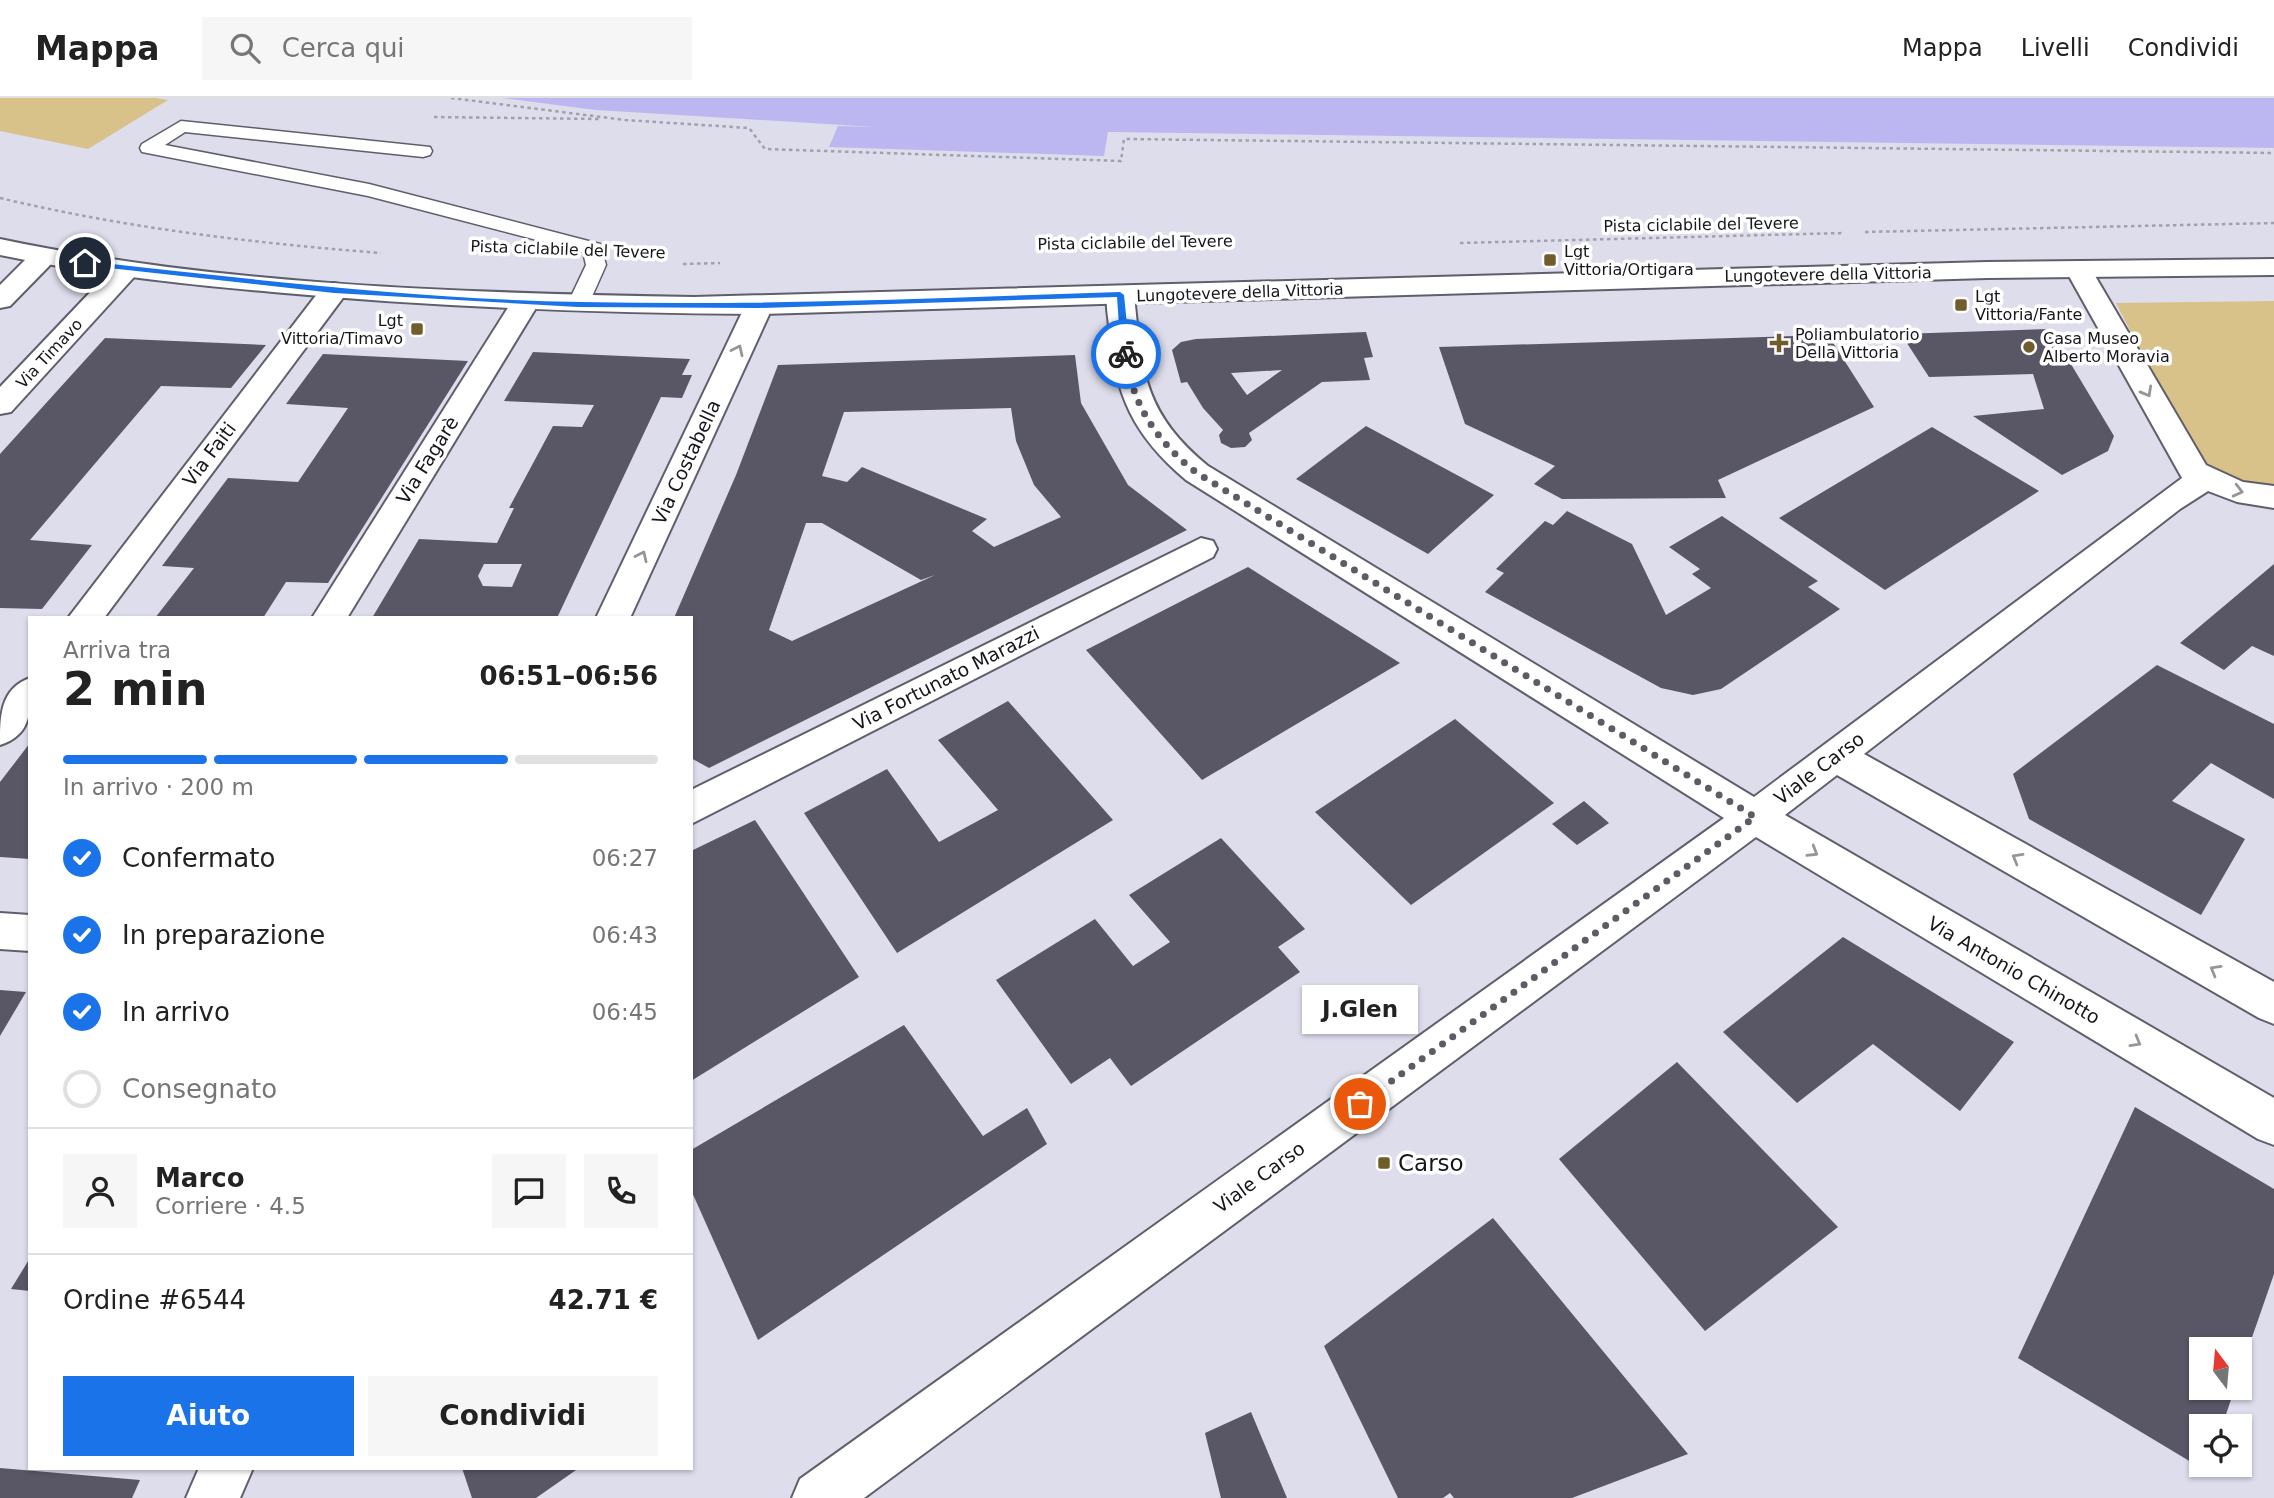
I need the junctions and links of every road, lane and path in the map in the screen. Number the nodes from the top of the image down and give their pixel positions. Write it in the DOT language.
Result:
graph roads {
  1 [pos="451,98"];
  2 [pos="423,151"];
  3 [pos="2274,153"];
  4 [pos="0,198"];
  5 [pos="2274,223"];
  6 [pos="1865,232"];
  7 [pos="1852,233"];
  8 [pos="1455,244"];
  9 [pos="0,247"];
  10 [pos="391,254"];
  11 [pos="43,257"];
  12 [pos="728,263"];
  13 [pos="596,265"];
  14 [pos="2274,267"];
  15 [pos="2078,269"];
  16 [pos="126,270"];
  17 [pos="334,291"];
  18 [pos="1120,295"];
  19 [pos="0,300"];
  20 [pos="525,303"];
  21 [pos="578,305"];
  22 [pos="759,306"];
  23 [pos="0,405"];
  24 [pos="2204,479"];
  25 [pos="2274,497"];
  26 [pos="1201,549"];
  27 [pos="87,616"];
  28 [pos="330,616"];
  29 [pos="614,616"];
  30 [pos="28,695"];
  31 [pos="0,731"];
  32 [pos="1836,756"];
  33 [pos="693,807"];
  34 [pos="1755,817"];
  35 [pos="0,931"];
  36 [pos="28,933"];
  37 [pos="2274,1004"];
  38 [pos="2274,1123"];
  39 [pos="225,1470"];
  40 [pos="213,1498"];
  41 [pos="818,1498"];
  1 -- 3 [label="path"];
  2 -- 13 [label="lane"];
  4 -- 10 [label="path"];
  5 -- 6 [label="path"];
  7 -- 8 [label="path, Pista ciclabile del Tevere"];
  9 -- 11 [label="street, Lungotevere della Vittoria"];
  11 -- 16 [label="street, Lungotevere della Vittoria"];
  11 -- 19 [label="street"];
  12 -- 13 [label="path, Pista ciclabile del Tevere"];
  13 -- 21 [label="lane"];
  14 -- 15 [label="street, Lungotevere della Vittoria"];
  15 -- 18 [label="street, Lungotevere della Vittoria"];
  15 -- 24 [label="street, one-way"];
  16 -- 17 [label="street, Lungotevere della Vittoria"];
  16 -- 23 [label="street, Via Timavo"];
  17 -- 20 [label="street, Lungotevere della Vittoria"];
  17 -- 27 [label="street, Via Faiti"];
  18 -- 22 [label="street, Lungotevere della Vittoria"];
  18 -- 34 [label="street, Via Antonio Chinotto"];
  20 -- 21 [label="street, Lungotevere della Vittoria"];
  20 -- 28 [label="street, Via Fagarè"];
  21 -- 22 [label="street, Lungotevere della Vittoria"];
  29 -- 22 [label="street, Via Costabella, one-way"];
  24 -- 25 [label="street, one-way"];
  24 -- 32 [label="street, Viale Carso"];
  26 -- 33 [label="street, Via Fortunato Marazzi"];
  30 -- 31 [label="street"];
  32 -- 34 [label="street, Viale Carso"];
  37 -- 32 [label="street, one-way"];
  34 -- 38 [label="street, Via Antonio Chinotto, one-way"];
  34 -- 41 [label="street, Viale Carso"];
  35 -- 36 [label="street"];
  39 -- 40 [label="street"];
}
